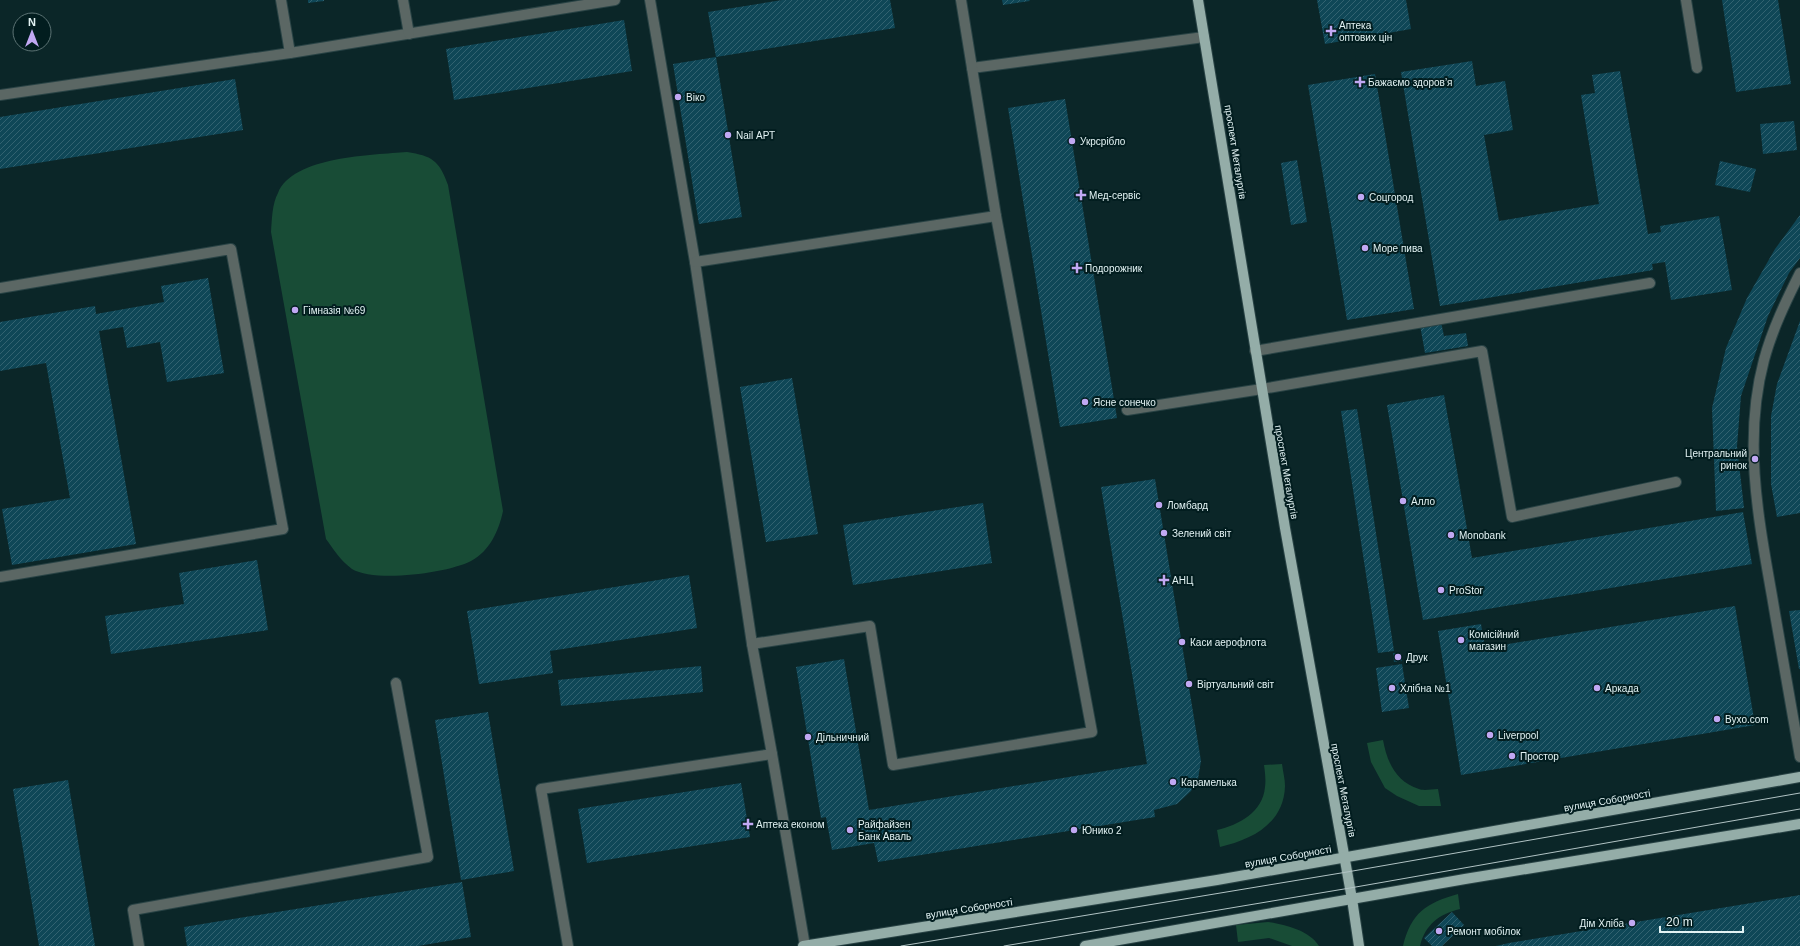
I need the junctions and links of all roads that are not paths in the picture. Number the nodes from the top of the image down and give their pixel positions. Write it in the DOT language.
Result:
graph roads {
  1 [pos="281,0"];
  2 [pos="403,0"];
  3 [pos="615,0"];
  4 [pos="650,0"];
  5 [pos="961,0"];
  6 [pos="1198,0"];
  7 [pos="1686,0"];
  8 [pos="409,34"];
  9 [pos="1204,37"];
  10 [pos="290,53"];
  11 [pos="972,68"];
  12 [pos="1697,68"];
  13 [pos="0,95"];
  14 [pos="996,216"];
  15 [pos="695,262"];
  16 [pos="1800,273"];
  17 [pos="1650,283"];
  18 [pos="0,288"];
  19 [pos="1255,350"];
  20 [pos="1262,389"];
  21 [pos="1127,410"];
  22 [pos="1676,482"];
  23 [pos="0,577"];
  24 [pos="752,644"];
  25 [pos="396,683"];
  26 [pos="772,754"];
  27 [pos="1800,758"];
  28 [pos="1800,777"];
  29 [pos="1800,824"];
  30 [pos="1344,859"];
  31 [pos="1352,899"];
  32 [pos="139,946"];
  33 [pos="568,946"];
  34 [pos="804,946"];
  35 [pos="1085,946"];
  36 [pos="1359,946"];
  1 -- 10 [label="lane"];
  2 -- 8 [label="lane"];
  3 -- 8 [label="lane"];
  4 -- 15 [label="lane"];
  5 -- 11 [label="lane"];
  6 -- 9 [label="main road, проспект Металургів"];
  7 -- 12 [label="lane"];
  8 -- 10 [label="lane"];
  9 -- 11 [label="lane"];
  9 -- 19 [label="main road, проспект Металургів"];
  10 -- 13 [label="lane"];
  11 -- 14 [label="lane"];
  14 -- 15 [label="lane"];
  14 -- 24 [label="lane"];
  15 -- 24 [label="lane"];
  16 -- 27 [label="lane"];
  17 -- 19 [label="lane"];
  18 -- 23 [label="lane"];
  19 -- 20 [label="main road, проспект Металургів"];
  20 -- 21 [label="lane"];
  20 -- 22 [label="lane"];
  20 -- 30 [label="main road, проспект Металургів"];
  24 -- 26 [label="lane"];
  25 -- 32 [label="lane"];
  26 -- 33 [label="lane"];
  26 -- 34 [label="lane"];
  28 -- 30 [label="main road, вулиця Соборності"];
  29 -- 31 [label="main road"];
  30 -- 31 [label="main road, проспект Металургів"];
  30 -- 34 [label="main road, вулиця Соборності"];
  31 -- 35 [label="main road"];
  31 -- 36 [label="main road, проспект Металургів"];
}
